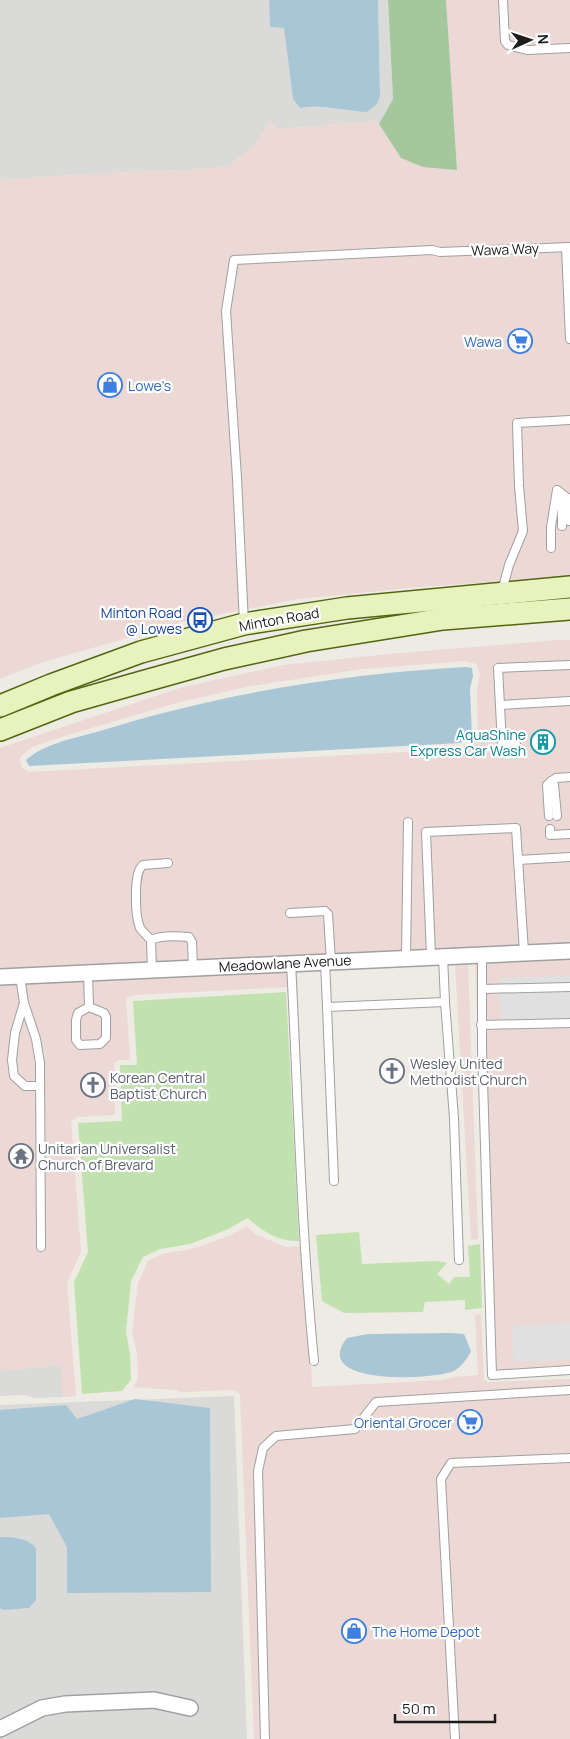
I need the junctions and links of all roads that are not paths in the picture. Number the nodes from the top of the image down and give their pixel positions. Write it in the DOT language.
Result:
graph roads {
  1 [pos="503,0"];
  2 [pos="570,48"];
  3 [pos="568,247"];
  4 [pos="569,284"];
  5 [pos="570,339"];
  6 [pos="570,420"];
  7 [pos="564,496"];
  8 [pos="565,524"];
  9 [pos="551,548"];
  10 [pos="570,587"];
  11 [pos="502,592"];
  12 [pos="570,609"];
  13 [pos="244,624"];
  14 [pos="570,664"];
  15 [pos="570,702"];
  16 [pos="500,705"];
  17 [pos="0,706"];
  18 [pos="0,730"];
  19 [pos="516,744"];
  20 [pos="570,777"];
  21 [pos="553,816"];
  22 [pos="408,822"];
  23 [pos="555,831"];
  24 [pos="570,834"];
  25 [pos="570,857"];
  26 [pos="518,860"];
  27 [pos="168,863"];
  28 [pos="290,913"];
  29 [pos="151,940"];
  30 [pos="570,951"];
  31 [pos="524,952"];
  32 [pos="482,954"];
  33 [pos="437,956"];
  34 [pos="406,957"];
  35 [pos="328,961"];
  36 [pos="291,963"];
  37 [pos="193,968"];
  38 [pos="152,970"];
  39 [pos="88,973"];
  40 [pos="20,976"];
  41 [pos="0,977"];
  42 [pos="570,987"];
  43 [pos="482,989"];
  44 [pos="445,1002"];
  45 [pos="24,1003"];
  46 [pos="90,1007"];
  47 [pos="327,1007"];
  48 [pos="570,1023"];
  49 [pos="482,1025"];
  50 [pos="40,1086"];
  51 [pos="334,1181"];
  52 [pos="41,1247"];
  53 [pos="460,1260"];
  54 [pos="314,1362"];
  55 [pos="570,1370"];
  56 [pos="570,1390"];
  57 [pos="570,1458"];
  58 [pos="190,1708"];
  59 [pos="0,1729"];
  60 [pos="265,1739"];
  61 [pos="455,1739"];
  1 -- 2 [label="lane"];
  3 -- 4 [label="lane"];
  3 -- 13 [label="lane, Wawa Way"];
  4 -- 5 [label="lane"];
  6 -- 11 [label="lane"];
  7 -- 8 [label="lane"];
  7 -- 9 [label="lane"];
  10 -- 11 [label="main road, Minton Road"];
  11 -- 13 [label="main road, Minton Road"];
  12 -- 18 [label="main road, Minton Road"];
  13 -- 17 [label="main road, Minton Road"];
  14 -- 16 [label="lane"];
  15 -- 16 [label="lane"];
  16 -- 19 [label="lane"];
  20 -- 21 [label="lane"];
  22 -- 34 [label="lane"];
  23 -- 24 [label="lane"];
  25 -- 26 [label="lane"];
  26 -- 31 [label="lane"];
  26 -- 33 [label="lane"];
  27 -- 29 [label="lane"];
  28 -- 35 [label="lane"];
  29 -- 37 [label="lane"];
  29 -- 38 [label="lane"];
  30 -- 31 [label="street, Meadowlane Avenue"];
  31 -- 32 [label="street, Meadowlane Avenue"];
  32 -- 33 [label="street, Meadowlane Avenue"];
  32 -- 43 [label="lane"];
  33 -- 34 [label="street, Meadowlane Avenue"];
  33 -- 44 [label="lane"];
  34 -- 35 [label="street, Meadowlane Avenue"];
  35 -- 36 [label="street, Meadowlane Avenue"];
  35 -- 47 [label="lane"];
  36 -- 37 [label="street, Meadowlane Avenue"];
  36 -- 54 [label="lane"];
  37 -- 38 [label="street, Meadowlane Avenue"];
  38 -- 39 [label="street, Meadowlane Avenue"];
  39 -- 40 [label="street, Meadowlane Avenue"];
  39 -- 46 [label="lane"];
  40 -- 41 [label="street, Meadowlane Avenue"];
  40 -- 45 [label="lane"];
  42 -- 43 [label="lane"];
  43 -- 49 [label="lane"];
  44 -- 47 [label="lane"];
  44 -- 53 [label="lane"];
  45 -- 50 [label="lane"];
  45 -- 50 [label="lane"];
  46 -- 46 [label="lane"];
  47 -- 51 [label="lane"];
  48 -- 49 [label="lane"];
  49 -- 55 [label="lane"];
  50 -- 52 [label="lane"];
  56 -- 60 [label="lane"];
  57 -- 61 [label="lane"];
  58 -- 59 [label="street"];
}
